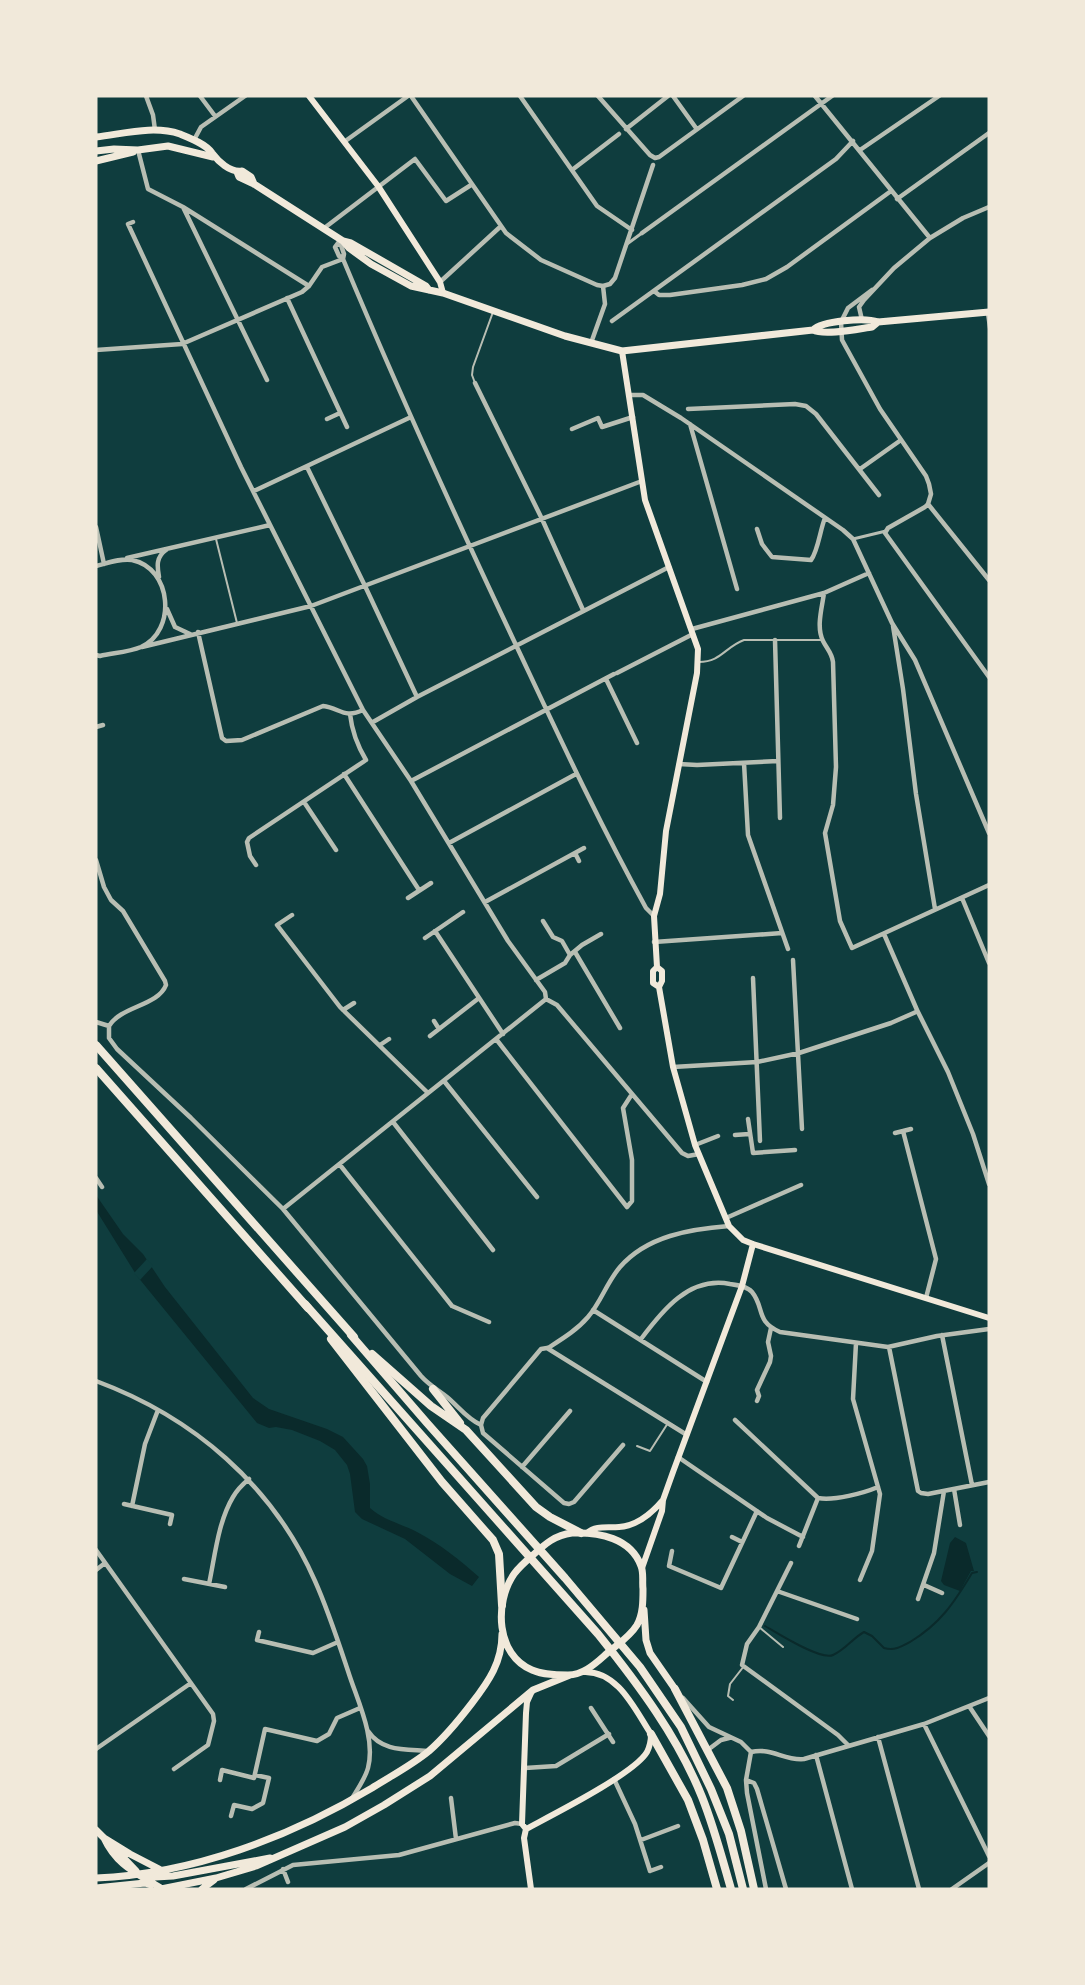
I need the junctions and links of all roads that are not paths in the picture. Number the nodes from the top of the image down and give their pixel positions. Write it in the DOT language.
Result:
graph roads {
  1 [pos="146,96"];
  2 [pos="200,96"];
  3 [pos="245,96"];
  4 [pos="309,96"];
  5 [pos="409,96"];
  6 [pos="520,96"];
  7 [pos="598,96"];
  8 [pos="668,96"];
  9 [pos="673,96"];
  10 [pos="743,96"];
  11 [pos="815,96"];
  12 [pos="832,96"];
  13 [pos="939,96"];
  14 [pos="821,104"];
  15 [pos="215,116"];
  16 [pos="696,128"];
  17 [pos="626,129"];
  18 [pos="155,130"];
  19 [pos="989,133"];
  20 [pos="619,134"];
  21 [pos="96,137"];
  22 [pos="194,140"];
  23 [pos="344,141"];
  24 [pos="853,141"];
  25 [pos="138,150"];
  26 [pos="860,150"];
  27 [pos="96,151"];
  28 [pos="213,157"];
  29 [pos="655,158"];
  30 [pos="96,160"];
  31 [pos="653,165"];
  32 [pos="572,170"];
  33 [pos="471,185"];
  34 [pos="378,186"];
  35 [pos="891,191"];
  36 [pos="897,199"];
  37 [pos="183,207"];
  38 [pos="989,207"];
  39 [pos="133,222"];
  40 [pos="500,227"];
  41 [pos="323,229"];
  42 [pos="632,230"];
  43 [pos="642,233"];
  44 [pos="930,238"];
  45 [pos="339,240"];
  46 [pos="627,244"];
  47 [pos="343,258"];
  48 [pos="440,282"];
  49 [pos="309,285"];
  50 [pos="603,286"];
  51 [pos="872,290"];
  52 [pos="654,291"];
  53 [pos="443,293"];
  54 [pos="287,298"];
  55 [pos="493,311"];
  56 [pos="988,312"];
  57 [pos="238,319"];
  58 [pos="862,320"];
  59 [pos="612,321"];
  60 [pos="841,322"];
  61 [pos="878,322"];
  62 [pos="989,329"];
  63 [pos="813,330"];
  64 [pos="840,330"];
  65 [pos="591,343"];
  66 [pos="182,344"];
  67 [pos="96,350"];
  68 [pos="622,351"];
  69 [pos="269,365"];
  70 [pos="261,368"];
  71 [pos="267,380"];
  72 [pos="475,383"];
  73 [pos="630,395"];
  74 [pos="688,409"];
  75 [pos="340,413"];
  76 [pos="411,417"];
  77 [pos="633,417"];
  78 [pos="327,419"];
  79 [pos="690,424"];
  80 [pos="347,427"];
  81 [pos="572,429"];
  82 [pos="901,440"];
  83 [pos="307,467"];
  84 [pos="860,469"];
  85 [pos="642,481"];
  86 [pos="254,491"];
  87 [pos="879,495"];
  88 [pos="928,504"];
  89 [pos="825,518"];
  90 [pos="542,519"];
  91 [pos="270,525"];
  92 [pos="96,527"];
  93 [pos="757,529"];
  94 [pos="886,531"];
  95 [pos="216,538"];
  96 [pos="853,539"];
  97 [pos="469,547"];
  98 [pos="168,548"];
  99 [pos="122,560"];
  100 [pos="104,564"];
  101 [pos="96,566"];
  102 [pos="669,567"];
  103 [pos="869,573"];
  104 [pos="160,579"];
  105 [pos="989,580"];
  106 [pos="365,586"];
  107 [pos="737,589"];
  108 [pos="824,593"];
  109 [pos="311,606"];
  110 [pos="166,607"];
  111 [pos="584,610"];
  112 [pos="237,623"];
  113 [pos="892,623"];
  114 [pos="198,632"];
  115 [pos="693,632"];
  116 [pos="190,634"];
  117 [pos="776,640"];
  118 [pos="823,640"];
  119 [pos="142,646"];
  120 [pos="516,646"];
  121 [pos="97,656"];
  122 [pos="699,662"];
  123 [pos="989,677"];
  124 [pos="606,679"];
  125 [pos="417,697"];
  126 [pos="363,710"];
  127 [pos="546,710"];
  128 [pos="350,714"];
  129 [pos="373,722"];
  130 [pos="103,725"];
  131 [pos="96,727"];
  132 [pos="638,743"];
  133 [pos="778,761"];
  134 [pos="744,763"];
  135 [pos="679,764"];
  136 [pos="344,774"];
  137 [pos="576,774"];
  138 [pos="411,781"];
  139 [pos="304,802"];
  140 [pos="780,818"];
  141 [pos="989,833"];
  142 [pos="449,843"];
  143 [pos="584,848"];
  144 [pos="336,850"];
  145 [pos="575,853"];
  146 [pos="96,860"];
  147 [pos="579,861"];
  148 [pos="256,864"];
  149 [pos="432,883"];
  150 [pos="989,885"];
  151 [pos="419,890"];
  152 [pos="408,898"];
  153 [pos="962,898"];
  154 [pos="485,902"];
  155 [pos="935,909"];
  156 [pos="463,912"];
  157 [pos="292,915"];
  158 [pos="654,916"];
  159 [pos="543,921"];
  160 [pos="435,931"];
  161 [pos="782,933"];
  162 [pos="884,933"];
  163 [pos="601,934"];
  164 [pos="425,938"];
  165 [pos="654,942"];
  166 [pos="788,949"];
  167 [pos="572,953"];
  168 [pos="793,960"];
  169 [pos="989,963"];
  170 [pos="753,978"];
  171 [pos="536,980"];
  172 [pos="479,998"];
  173 [pos="546,999"];
  174 [pos="354,1003"];
  175 [pos="343,1010"];
  176 [pos="917,1010"];
  177 [pos="434,1021"];
  178 [pos="96,1022"];
  179 [pos="108,1026"];
  180 [pos="620,1028"];
  181 [pos="439,1029"];
  182 [pos="503,1034"];
  183 [pos="430,1036"];
  184 [pos="389,1039"];
  185 [pos="496,1039"];
  186 [pos="96,1045"];
  187 [pos="380,1045"];
  188 [pos="799,1053"];
  189 [pos="757,1062"];
  190 [pos="673,1067"];
  191 [pos="96,1068"];
  192 [pos="444,1081"];
  193 [pos="428,1093"];
  194 [pos="632,1094"];
  195 [pos="748,1119"];
  196 [pos="393,1122"];
  197 [pos="911,1128"];
  198 [pos="801,1129"];
  199 [pos="903,1131"];
  200 [pos="895,1133"];
  201 [pos="749,1134"];
  202 [pos="735,1135"];
  203 [pos="718,1136"];
  204 [pos="760,1141"];
  205 [pos="695,1145"];
  206 [pos="795,1150"];
  207 [pos="699,1154"];
  208 [pos="340,1165"];
  209 [pos="96,1178"];
  210 [pos="989,1184"];
  211 [pos="801,1185"];
  212 [pos="102,1187"];
  213 [pos="537,1197"];
  214 [pos="283,1209"];
  215 [pos="726,1218"];
  216 [pos="729,1226"];
  217 [pos="753,1244"];
  218 [pos="494,1250"];
  219 [pos="742,1286"];
  220 [pos="926,1298"];
  221 [pos="305,1304"];
  222 [pos="593,1310"];
  223 [pos="989,1318"];
  224 [pos="489,1322"];
  225 [pos="771,1328"];
  226 [pos="989,1329"];
  227 [pos="351,1335"];
  228 [pos="942,1335"];
  229 [pos="641,1339"];
  230 [pos="856,1343"];
  231 [pos="889,1347"];
  232 [pos="549,1348"];
  233 [pos="96,1381"];
  234 [pos="707,1382"];
  235 [pos="433,1389"];
  236 [pos="757,1401"];
  237 [pos="158,1410"];
  238 [pos="570,1411"];
  239 [pos="735,1420"];
  240 [pos="668,1423"];
  241 [pos="481,1425"];
  242 [pos="466,1430"];
  243 [pos="687,1435"];
  244 [pos="623,1445"];
  245 [pos="637,1446"];
  246 [pos="678,1457"];
  247 [pos="522,1467"];
  248 [pos="249,1479"];
  249 [pos="989,1482"];
  250 [pos="972,1485"];
  251 [pos="878,1487"];
  252 [pos="954,1489"];
  253 [pos="944,1491"];
  254 [pos="818,1498"];
  255 [pos="663,1500"];
  256 [pos="124,1504"];
  257 [pos="132,1506"];
  258 [pos="757,1511"];
  259 [pos="170,1524"];
  260 [pos="960,1525"];
  261 [pos="584,1533"];
  262 [pos="732,1538"];
  263 [pos="803,1538"];
  264 [pos="742,1542"];
  265 [pos="799,1546"];
  266 [pos="96,1550"];
  267 [pos="672,1551"];
  268 [pos="105,1563"];
  269 [pos="791,1563"];
  270 [pos="642,1568"];
  271 [pos="96,1570"];
  272 [pos="184,1579"];
  273 [pos="860,1580"];
  274 [pos="209,1584"];
  275 [pos="924,1585"];
  276 [pos="225,1587"];
  277 [pos="777,1591"];
  278 [pos="942,1593"];
  279 [pos="918,1599"];
  280 [pos="643,1601"];
  281 [pos="502,1605"];
  282 [pos="857,1619"];
  283 [pos="759,1627"];
  284 [pos="259,1632"];
  285 [pos="502,1634"];
  286 [pos="338,1642"];
  287 [pos="783,1647"];
  288 [pos="744,1666"];
  289 [pos="580,1673"];
  290 [pos="570,1675"];
  291 [pos="191,1683"];
  292 [pos="675,1689"];
  293 [pos="533,1690"];
  294 [pos="989,1698"];
  295 [pos="733,1700"];
  296 [pos="969,1706"];
  297 [pos="360,1708"];
  298 [pos="591,1708"];
  299 [pos="924,1724"];
  300 [pos="367,1728"];
  301 [pos="609,1734"];
  302 [pos="651,1734"];
  303 [pos="989,1736"];
  304 [pos="878,1737"];
  305 [pos="731,1738"];
  306 [pos="613,1742"];
  307 [pos="848,1745"];
  308 [pos="96,1749"];
  309 [pos="709,1749"];
  310 [pos="429,1750"];
  311 [pos="751,1752"];
  312 [pos="816,1755"];
  313 [pos="525,1768"];
  314 [pos="174,1769"];
  315 [pos="255,1775"];
  316 [pos="614,1779"];
  317 [pos="220,1780"];
  318 [pos="746,1780"];
  319 [pos="451,1798"];
  320 [pos="350,1801"];
  321 [pos="231,1816"];
  322 [pos="524,1826"];
  323 [pos="678,1826"];
  324 [pos="96,1830"];
  325 [pos="104,1838"];
  326 [pos="456,1839"];
  327 [pos="641,1840"];
  328 [pos="278,1856"];
  329 [pos="989,1856"];
  330 [pos="989,1863"];
  331 [pos="661,1868"];
  332 [pos="159,1869"];
  333 [pos="283,1869"];
  334 [pos="138,1873"];
  335 [pos="96,1878"];
  336 [pos="216,1878"];
  337 [pos="288,1882"];
  338 [pos="96,1887"];
  339 [pos="162,1889"];
  340 [pos="202,1889"];
  341 [pos="246,1889"];
  342 [pos="531,1889"];
  343 [pos="717,1889"];
  344 [pos="731,1889"];
  345 [pos="743,1889"];
  346 [pos="754,1889"];
  347 [pos="766,1889"];
  348 [pos="786,1889"];
  349 [pos="852,1889"];
  350 [pos="918,1889"];
  351 [pos="952,1889"];
  1 -- 18 [label="street"];
  2 -- 15 [label="street"];
  3 -- 15 [label="street"];
  4 -- 23 [label="main road"];
  5 -- 23 [label="street"];
  5 -- 33 [label="street"];
  6 -- 32 [label="street"];
  7 -- 17 [label="street"];
  8 -- 17 [label="street"];
  9 -- 16 [label="street"];
  10 -- 16 [label="street"];
  11 -- 14 [label="street"];
  12 -- 14 [label="street"];
  13 -- 26 [label="street"];
  14 -- 24 [label="street"];
  14 -- 43 [label="street"];
  15 -- 22 [label="street"];
  16 -- 29 [label="street"];
  17 -- 29 [label="street"];
  18 -- 21 [label="main road"];
  18 -- 22 [label="main road"];
  19 -- 36 [label="street"];
  20 -- 32 [label="street"];
  22 -- 28 [label="main road"];
  23 -- 34 [label="main road"];
  24 -- 26 [label="street"];
  24 -- 52 [label="street"];
  25 -- 27 [label="main road"];
  25 -- 28 [label="main road"];
  25 -- 30 [label="main road"];
  25 -- 37 [label="street"];
  26 -- 35 [label="street"];
  28 -- 41 [label="main road"];
  29 -- 31 [label="street"];
  31 -- 42 [label="street"];
  32 -- 42 [label="street"];
  33 -- 34 [label="street"];
  33 -- 40 [label="street"];
  34 -- 41 [label="street"];
  34 -- 48 [label="main road"];
  35 -- 36 [label="street"];
  35 -- 52 [label="street"];
  36 -- 44 [label="street"];
  37 -- 49 [label="street"];
  37 -- 57 [label="street"];
  38 -- 44 [label="street"];
  39 -- 66 [label="street"];
  40 -- 48 [label="street"];
  40 -- 50 [label="street"];
  41 -- 45 [label="main road"];
  42 -- 46 [label="street"];
  43 -- 46 [label="street"];
  44 -- 51 [label="street"];
  45 -- 47 [label="street"];
  45 -- 53 [label="main road"];
  46 -- 50 [label="street"];
  47 -- 49 [label="street"];
  47 -- 76 [label="street"];
  48 -- 53 [label="main road"];
  49 -- 54 [label="street"];
  50 -- 65 [label="street"];
  51 -- 58 [label="street"];
  51 -- 60 [label="street"];
  52 -- 59 [label="street"];
  53 -- 55 [label="main road"];
  54 -- 57 [label="street"];
  54 -- 75 [label="street"];
  55 -- 65 [label="main road"];
  55 -- 72 [label="lane"];
  56 -- 61 [label="main road"];
  56 -- 62 [label="lane"];
  57 -- 66 [label="street"];
  57 -- 70 [label="street"];
  58 -- 60 [label="main road"];
  58 -- 61 [label="main road"];
  60 -- 63 [label="main road"];
  60 -- 64 [label="street"];
  61 -- 64 [label="main road"];
  63 -- 64 [label="main road"];
  63 -- 68 [label="main road"];
  64 -- 82 [label="street"];
  65 -- 68 [label="main road"];
  66 -- 67 [label="street"];
  66 -- 86 [label="street"];
  68 -- 73 [label="main road"];
  69 -- 70 [label="street"];
  70 -- 71 [label="street"];
  72 -- 90 [label="street"];
  73 -- 77 [label="main road"];
  73 -- 79 [label="street"];
  74 -- 84 [label="street"];
  75 -- 78 [label="street"];
  75 -- 80 [label="street"];
  76 -- 83 [label="street"];
  76 -- 97 [label="street"];
  77 -- 81 [label="street"];
  77 -- 85 [label="main road"];
  79 -- 89 [label="street"];
  79 -- 107 [label="street"];
  82 -- 84 [label="street"];
  82 -- 88 [label="street"];
  83 -- 86 [label="street"];
  83 -- 106 [label="street"];
  84 -- 87 [label="street"];
  85 -- 90 [label="street"];
  85 -- 102 [label="main road"];
  86 -- 91 [label="street"];
  88 -- 94 [label="street"];
  88 -- 105 [label="street"];
  89 -- 93 [label="street"];
  89 -- 96 [label="street"];
  90 -- 97 [label="street"];
  90 -- 111 [label="street"];
  91 -- 95 [label="street"];
  91 -- 109 [label="street"];
  92 -- 100 [label="street"];
  94 -- 96 [label="street"];
  94 -- 123 [label="street"];
  95 -- 98 [label="street"];
  95 -- 112 [label="lane"];
  96 -- 103 [label="street"];
  97 -- 106 [label="street"];
  97 -- 120 [label="street"];
  98 -- 99 [label="street"];
  98 -- 104 [label="street"];
  99 -- 100 [label="street"];
  99 -- 104 [label="street"];
  100 -- 101 [label="street"];
  102 -- 111 [label="street"];
  102 -- 115 [label="main road"];
  103 -- 108 [label="street"];
  103 -- 113 [label="street"];
  104 -- 110 [label="street"];
  106 -- 109 [label="street"];
  106 -- 125 [label="street"];
  108 -- 115 [label="street"];
  108 -- 118 [label="street"];
  109 -- 112 [label="street"];
  109 -- 126 [label="street"];
  110 -- 116 [label="street"];
  110 -- 119 [label="street"];
  111 -- 120 [label="street"];
  112 -- 114 [label="street"];
  113 -- 141 [label="street"];
  113 -- 155 [label="street"];
  114 -- 116 [label="street"];
  114 -- 128 [label="street"];
  115 -- 122 [label="main road"];
  115 -- 124 [label="street"];
  116 -- 119 [label="street"];
  117 -- 118 [label="lane"];
  117 -- 122 [label="lane"];
  117 -- 133 [label="street"];
  118 -- 162 [label="street"];
  119 -- 121 [label="street"];
  120 -- 125 [label="street"];
  120 -- 127 [label="street"];
  122 -- 135 [label="main road"];
  124 -- 127 [label="street"];
  124 -- 132 [label="street"];
  125 -- 129 [label="street"];
  126 -- 128 [label="street"];
  126 -- 129 [label="street"];
  127 -- 137 [label="street"];
  127 -- 138 [label="street"];
  128 -- 136 [label="street"];
  129 -- 138 [label="street"];
  130 -- 131 [label="street"];
  133 -- 134 [label="street"];
  133 -- 140 [label="street"];
  134 -- 135 [label="street"];
  134 -- 161 [label="street"];
  135 -- 158 [label="main road"];
  136 -- 139 [label="street"];
  136 -- 151 [label="street"];
  137 -- 142 [label="street"];
  137 -- 158 [label="street"];
  138 -- 142 [label="street"];
  139 -- 144 [label="street"];
  139 -- 148 [label="street"];
  142 -- 154 [label="street"];
  143 -- 145 [label="street"];
  145 -- 147 [label="street"];
  145 -- 154 [label="street"];
  146 -- 179 [label="street"];
  149 -- 151 [label="street"];
  150 -- 153 [label="street"];
  151 -- 152 [label="street"];
  153 -- 155 [label="street"];
  153 -- 169 [label="street"];
  154 -- 171 [label="street"];
  155 -- 162 [label="street"];
  156 -- 160 [label="street"];
  157 -- 175 [label="street"];
  158 -- 165 [label="main road"];
  159 -- 167 [label="street"];
  160 -- 164 [label="street"];
  160 -- 172 [label="street"];
  161 -- 165 [label="street"];
  161 -- 166 [label="street"];
  162 -- 176 [label="street"];
  163 -- 167 [label="street"];
  165 -- 190 [label="main road"];
  167 -- 171 [label="street"];
  167 -- 180 [label="street"];
  168 -- 188 [label="street"];
  170 -- 189 [label="street"];
  171 -- 173 [label="street"];
  172 -- 181 [label="street"];
  172 -- 182 [label="street"];
  173 -- 182 [label="street"];
  173 -- 194 [label="street"];
  174 -- 175 [label="street"];
  175 -- 187 [label="street"];
  176 -- 188 [label="street"];
  176 -- 210 [label="street"];
  177 -- 181 [label="street"];
  178 -- 179 [label="street"];
  179 -- 214 [label="street"];
  181 -- 183 [label="street"];
  182 -- 185 [label="street"];
  184 -- 187 [label="street"];
  185 -- 192 [label="street"];
  185 -- 194 [label="street"];
  186 -- 227 [label="highway"];
  187 -- 193 [label="street"];
  188 -- 189 [label="street"];
  188 -- 198 [label="street"];
  189 -- 190 [label="street"];
  189 -- 204 [label="street"];
  190 -- 205 [label="main road"];
  191 -- 221 [label="highway"];
  192 -- 193 [label="street"];
  192 -- 213 [label="street"];
  193 -- 196 [label="street"];
  194 -- 207 [label="street"];
  195 -- 201 [label="street"];
  196 -- 208 [label="street"];
  196 -- 218 [label="street"];
  197 -- 199 [label="street"];
  199 -- 200 [label="street"];
  199 -- 220 [label="street"];
  201 -- 202 [label="street"];
  201 -- 206 [label="street"];
  203 -- 205 [label="street"];
  205 -- 207 [label="main road"];
  207 -- 215 [label="main road"];
  208 -- 214 [label="street"];
  208 -- 224 [label="street"];
  209 -- 212 [label="street"];
  211 -- 215 [label="street"];
  214 -- 235 [label="street"];
  215 -- 216 [label="main road"];
  216 -- 217 [label="main road"];
  216 -- 222 [label="street"];
  217 -- 219 [label="main road"];
  217 -- 220 [label="main road"];
  219 -- 225 [label="street"];
  219 -- 229 [label="street"];
  219 -- 234 [label="main road"];
  220 -- 223 [label="main road"];
  221 -- 281 [label="highway"];
  221 -- 344 [label="highway"];
  222 -- 229 [label="street"];
  222 -- 232 [label="street"];
  225 -- 230 [label="street"];
  225 -- 236 [label="street"];
  226 -- 228 [label="street"];
  227 -- 242 [label="highway"];
  227 -- 345 [label="highway"];
  228 -- 231 [label="street"];
  228 -- 250 [label="street"];
  229 -- 234 [label="street"];
  230 -- 231 [label="street"];
  230 -- 251 [label="street"];
  231 -- 253 [label="street"];
  232 -- 240 [label="street"];
  232 -- 241 [label="street"];
  233 -- 237 [label="street"];
  234 -- 243 [label="main road"];
  235 -- 241 [label="street"];
  235 -- 242 [label="highway"];
  237 -- 248 [label="street"];
  237 -- 257 [label="street"];
  238 -- 247 [label="street"];
  239 -- 254 [label="street"];
  240 -- 243 [label="street"];
  240 -- 245 [label="lane"];
  241 -- 247 [label="street"];
  242 -- 261 [label="highway"];
  243 -- 246 [label="main road"];
  244 -- 247 [label="street"];
  246 -- 255 [label="main road"];
  246 -- 258 [label="street"];
  248 -- 274 [label="street"];
  248 -- 286 [label="street"];
  249 -- 250 [label="street"];
  250 -- 252 [label="street"];
  251 -- 254 [label="street"];
  251 -- 273 [label="street"];
  252 -- 253 [label="street"];
  252 -- 260 [label="street"];
  253 -- 275 [label="street"];
  254 -- 263 [label="street"];
  255 -- 261 [label="main road"];
  255 -- 270 [label="main road"];
  256 -- 257 [label="street"];
  257 -- 259 [label="street"];
  258 -- 263 [label="street"];
  258 -- 264 [label="street"];
  261 -- 270 [label="main road"];
  261 -- 281 [label="main road"];
  262 -- 264 [label="street"];
  263 -- 265 [label="street"];
  264 -- 267 [label="street"];
  266 -- 268 [label="street"];
  268 -- 271 [label="street"];
  268 -- 291 [label="street"];
  269 -- 277 [label="street"];
  270 -- 280 [label="main road"];
  272 -- 274 [label="street"];
  274 -- 276 [label="street"];
  275 -- 278 [label="street"];
  275 -- 279 [label="street"];
  277 -- 282 [label="street"];
  277 -- 283 [label="street"];
  280 -- 289 [label="main road"];
  280 -- 292 [label="main road"];
  281 -- 285 [label="main road"];
  283 -- 287 [label="lane"];
  283 -- 288 [label="street"];
  284 -- 286 [label="street"];
  285 -- 290 [label="main road"];
  285 -- 310 [label="main road"];
  286 -- 297 [label="street"];
  288 -- 295 [label="lane"];
  288 -- 307 [label="street"];
  289 -- 290 [label="main road"];
  289 -- 302 [label="main road"];
  290 -- 293 [label="main road"];
  291 -- 308 [label="street"];
  291 -- 314 [label="street"];
  292 -- 305 [label="street"];
  292 -- 309 [label="highway"];
  293 -- 313 [label="main road"];
  293 -- 328 [label="main road"];
  294 -- 296 [label="street"];
  296 -- 299 [label="street"];
  296 -- 303 [label="street"];
  297 -- 300 [label="street"];
  297 -- 315 [label="street"];
  298 -- 301 [label="street"];
  299 -- 304 [label="street"];
  299 -- 329 [label="street"];
  300 -- 310 [label="street"];
  300 -- 320 [label="street"];
  301 -- 306 [label="street"];
  301 -- 313 [label="street"];
  302 -- 316 [label="main road"];
  302 -- 343 [label="highway"];
  304 -- 307 [label="street"];
  304 -- 350 [label="street"];
  305 -- 309 [label="street"];
  305 -- 311 [label="street"];
  307 -- 312 [label="street"];
  309 -- 346 [label="highway"];
  310 -- 320 [label="main road"];
  311 -- 312 [label="street"];
  311 -- 318 [label="street"];
  312 -- 349 [label="street"];
  313 -- 322 [label="main road"];
  315 -- 317 [label="street"];
  315 -- 321 [label="street"];
  316 -- 322 [label="main road"];
  316 -- 327 [label="street"];
  318 -- 347 [label="street"];
  318 -- 348 [label="street"];
  319 -- 326 [label="street"];
  320 -- 332 [label="main road"];
  322 -- 326 [label="street"];
  322 -- 342 [label="main road"];
  323 -- 327 [label="street"];
  324 -- 325 [label="main road"];
  325 -- 332 [label="main road"];
  325 -- 334 [label="main road"];
  326 -- 333 [label="street"];
  327 -- 331 [label="street"];
  328 -- 334 [label="main road"];
  328 -- 336 [label="main road"];
  330 -- 351 [label="street"];
  332 -- 334 [label="main road"];
  333 -- 337 [label="street"];
  333 -- 341 [label="street"];
  334 -- 335 [label="main road"];
  334 -- 339 [label="main road"];
  336 -- 339 [label="main road"];
  336 -- 340 [label="main road"];
  338 -- 339 [label="main road"];
}
